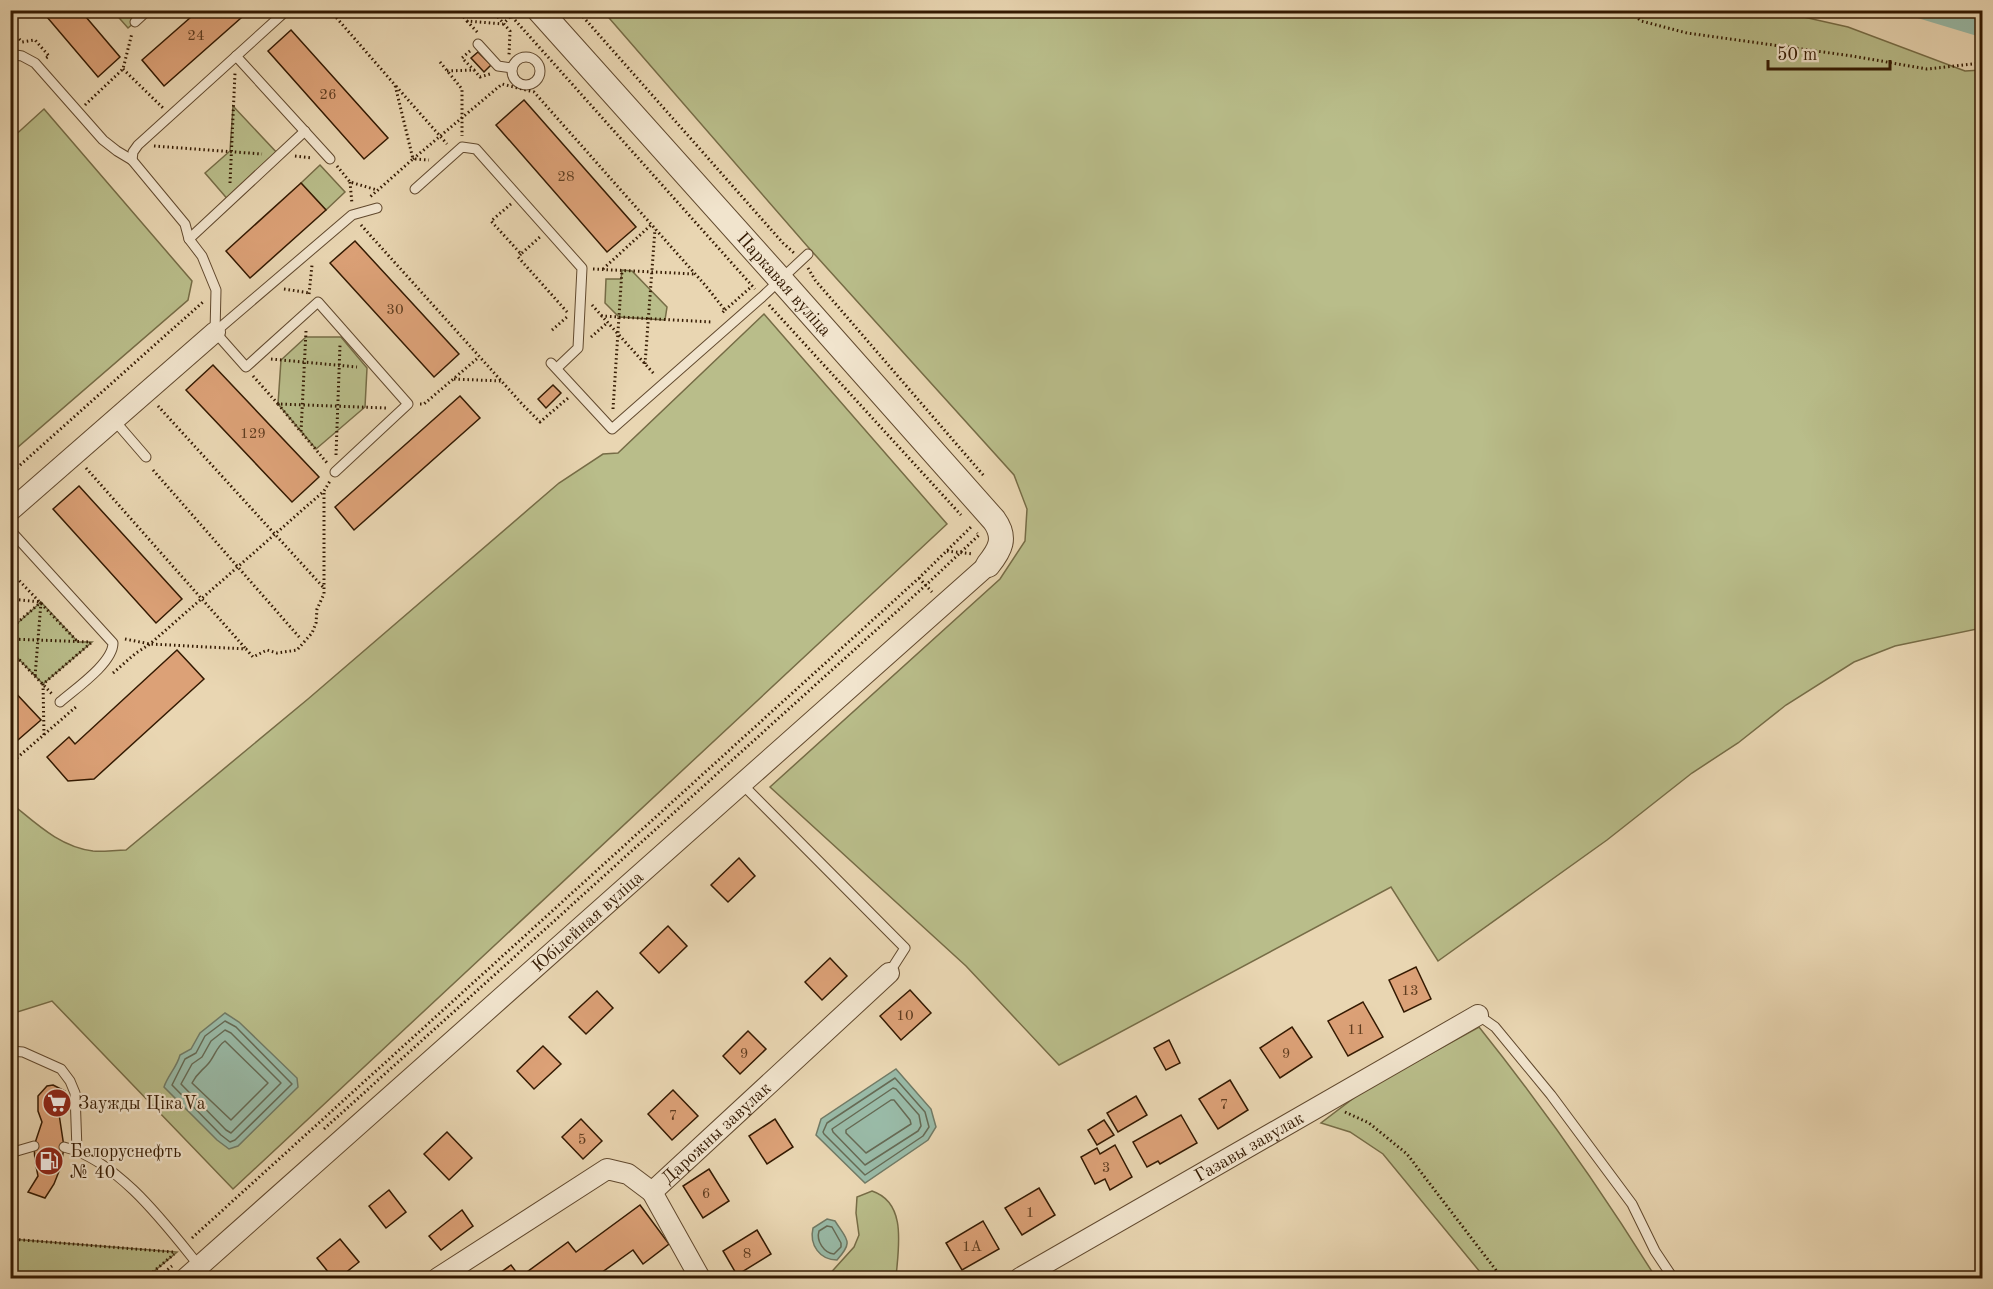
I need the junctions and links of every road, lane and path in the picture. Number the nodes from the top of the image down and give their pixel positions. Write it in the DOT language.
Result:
graph roads {
  1 [pos="148,10"];
  2 [pos="287,10"];
  3 [pos="322,10"];
  4 [pos="458,10"];
  5 [pos="466,10"];
  6 [pos="492,10"];
  7 [pos="506,10"];
  8 [pos="539,10"];
  9 [pos="1628,10"];
  10 [pos="462,15"];
  11 [pos="511,16"];
  12 [pos="135,22"];
  13 [pos="503,24"];
  14 [pos="478,44"];
  15 [pos="10,54"];
  16 [pos="236,56"];
  17 [pos="440,62"];
  18 [pos="1983,63"];
  19 [pos="498,66"];
  20 [pos="512,68"];
  21 [pos="123,69"];
  22 [pos="447,71"];
  23 [pos="502,84"];
  24 [pos="394,85"];
  25 [pos="78,111"];
  26 [pos="171,115"];
  27 [pos="461,118"];
  28 [pos="305,131"];
  29 [pos="440,136"];
  30 [pos="138,145"];
  31 [pos="458,150"];
  32 [pos="230,151"];
  33 [pos="279,155"];
  34 [pos="132,159"];
  35 [pos="330,159"];
  36 [pos="413,159"];
  37 [pos="350,182"];
  38 [pos="415,189"];
  39 [pos="377,190"];
  40 [pos="519,197"];
  41 [pos="230,202"];
  42 [pos="377,208"];
  43 [pos="352,215"];
  44 [pos="651,225"];
  45 [pos="655,229"];
  46 [pos="548,230"];
  47 [pos="189,239"];
  48 [pos="314,247"];
  49 [pos="521,254"];
  50 [pos="808,254"];
  51 [pos="582,268"];
  52 [pos="603,269"];
  53 [pos="622,270"];
  54 [pos="651,272"];
  55 [pos="695,274"];
  56 [pos="781,280"];
  57 [pos="752,286"];
  58 [pos="276,288"];
  59 [pos="216,290"];
  60 [pos="309,292"];
  61 [pos="581,293"];
  62 [pos="762,297"];
  63 [pos="318,302"];
  64 [pos="725,310"];
  65 [pos="306,313"];
  66 [pos="570,315"];
  67 [pos="601,316"];
  68 [pos="619,317"];
  69 [pos="648,319"];
  70 [pos="712,322"];
  71 [pos="341,328"];
  72 [pos="704,330"];
  73 [pos="215,332"];
  74 [pos="617,333"];
  75 [pos="479,357"];
  76 [pos="257,358"];
  77 [pos="305,362"];
  78 [pos="645,364"];
  79 [pos="340,365"];
  80 [pos="246,368"];
  81 [pos="377,369"];
  82 [pos="454,379"];
  83 [pos="501,381"];
  84 [pos="647,382"];
  85 [pos="577,391"];
  86 [pos="152,399"];
  87 [pos="278,404"];
  88 [pos="303,405"];
  89 [pos="338,406"];
  90 [pos="406,406"];
  91 [pos="605,409"];
  92 [pos="114,420"];
  93 [pos="301,432"];
  94 [pos="146,457"];
  95 [pos="81,462"];
  96 [pos="153,470"];
  97 [pos="335,472"];
  98 [pos="10,474"];
  99 [pos="324,491"];
  100 [pos="10,511"];
  101 [pos="964,518"];
  102 [pos="10,530"];
  103 [pos="275,533"];
  104 [pos="947,551"];
  105 [pos="961,552"];
  106 [pos="983,560"];
  107 [pos="237,566"];
  108 [pos="10,571"];
  109 [pos="324,589"];
  110 [pos="202,598"];
  111 [pos="10,599"];
  112 [pos="41,603"];
  113 [pos="10,629"];
  114 [pos="300,638"];
  115 [pos="10,639"];
  116 [pos="38,639"];
  117 [pos="111,639"];
  118 [pos="78,642"];
  119 [pos="92,642"];
  120 [pos="150,644"];
  121 [pos="246,649"];
  122 [pos="10,650"];
  123 [pos="111,675"];
  124 [pos="35,677"];
  125 [pos="43,684"];
  126 [pos="60,702"];
  127 [pos="78,705"];
  128 [pos="70,713"];
  129 [pos="44,735"];
  130 [pos="10,764"];
  131 [pos="742,784"];
  132 [pos="889,973"];
  133 [pos="1478,1015"];
  134 [pos="10,1051"];
  135 [pos="1324,1102"];
  136 [pos="321,1132"];
  137 [pos="34,1146"];
  138 [pos="63,1147"];
  139 [pos="77,1150"];
  140 [pos="10,1153"];
  141 [pos="652,1192"];
  142 [pos="10,1239"];
  143 [pos="189,1261"];
  144 [pos="146,1278"];
  145 [pos="157,1278"];
  146 [pos="438,1278"];
  147 [pos="700,1278"];
  148 [pos="1020,1278"];
  149 [pos="1502,1278"];
  150 [pos="1673,1278"];
  1 -- 12 [label="lane"];
  2 -- 16 [label="lane"];
  3 -- 24 [label="path"];
  4 -- 10 [label="path"];
  5 -- 10 [label="path"];
  6 -- 13 [label="path"];
  7 -- 11 [label="path"];
  8 -- 56 [label="street, Паркавая вуліца"];
  9 -- 18 [label="path"];
  10 -- 13 [label="path"];
  11 -- 13 [label="path"];
  11 -- 57 [label="path"];
  12 -- 21 [label="path"];
  13 -- 19 [label="path"];
  14 -- 19 [label="lane"];
  15 -- 25 [label="lane"];
  16 -- 26 [label="lane"];
  16 -- 28 [label="lane"];
  16 -- 32 [label="path"];
  17 -- 22 [label="path"];
  19 -- 20 [label="lane"];
  19 -- 22 [label="path"];
  19 -- 23 [label="path"];
  20 -- 20 [label="lane"];
  21 -- 25 [label="path"];
  21 -- 26 [label="path"];
  22 -- 27 [label="path"];
  23 -- 27 [label="path"];
  23 -- 44 [label="path"];
  24 -- 29 [label="path"];
  24 -- 36 [label="path"];
  25 -- 34 [label="lane"];
  26 -- 30 [label="lane"];
  27 -- 29 [label="path"];
  27 -- 31 [label="path"];
  28 -- 33 [label="lane"];
  28 -- 35 [label="lane"];
  29 -- 31 [label="path"];
  29 -- 36 [label="path"];
  30 -- 32 [label="path"];
  30 -- 34 [label="lane"];
  31 -- 38 [label="lane"];
  31 -- 40 [label="lane"];
  32 -- 33 [label="path"];
  32 -- 41 [label="path"];
  33 -- 35 [label="path"];
  33 -- 41 [label="lane"];
  34 -- 47 [label="lane"];
  35 -- 37 [label="path"];
  36 -- 39 [label="path"];
  37 -- 39 [label="path"];
  37 -- 43 [label="path"];
  39 -- 43 [label="path"];
  40 -- 46 [label="lane"];
  40 -- 49 [label="path"];
  41 -- 47 [label="lane"];
  42 -- 43 [label="lane"];
  43 -- 48 [label="lane"];
  43 -- 75 [label="path"];
  44 -- 45 [label="path"];
  44 -- 52 [label="path"];
  45 -- 54 [label="path"];
  45 -- 55 [label="path"];
  46 -- 49 [label="path"];
  46 -- 51 [label="lane"];
  47 -- 59 [label="lane"];
  48 -- 60 [label="path"];
  48 -- 73 [label="lane"];
  49 -- 66 [label="path"];
  50 -- 56 [label="lane"];
  51 -- 52 [label="path"];
  51 -- 61 [label="lane"];
  52 -- 53 [label="path"];
  53 -- 54 [label="path"];
  53 -- 68 [label="path"];
  54 -- 55 [label="path"];
  54 -- 69 [label="path"];
  55 -- 64 [label="path"];
  56 -- 62 [label="lane"];
  56 -- 106 [label="street, Паркавая вуліца"];
  57 -- 62 [label="path"];
  57 -- 64 [label="path"];
  58 -- 60 [label="path"];
  59 -- 73 [label="lane"];
  59 -- 98 [label="path"];
  60 -- 63 [label="path"];
  60 -- 65 [label="path"];
  61 -- 67 [label="path"];
  61 -- 85 [label="lane"];
  62 -- 85 [label="lane"];
  62 -- 101 [label="path"];
  63 -- 65 [label="lane"];
  63 -- 71 [label="lane"];
  64 -- 70 [label="path"];
  65 -- 76 [label="lane"];
  65 -- 77 [label="path"];
  67 -- 68 [label="path"];
  67 -- 74 [label="path"];
  68 -- 69 [label="path"];
  68 -- 74 [label="path"];
  69 -- 70 [label="path"];
  69 -- 78 [label="path"];
  70 -- 72 [label="path"];
  71 -- 79 [label="path"];
  71 -- 81 [label="lane"];
  73 -- 80 [label="lane"];
  73 -- 92 [label="street"];
  74 -- 78 [label="path"];
  74 -- 91 [label="path"];
  75 -- 82 [label="path"];
  75 -- 83 [label="path"];
  76 -- 77 [label="path"];
  76 -- 80 [label="lane"];
  77 -- 79 [label="path"];
  77 -- 88 [label="path"];
  78 -- 84 [label="path"];
  79 -- 81 [label="path"];
  79 -- 89 [label="path"];
  80 -- 87 [label="path"];
  81 -- 90 [label="lane"];
  82 -- 83 [label="path"];
  82 -- 90 [label="path"];
  83 -- 85 [label="path"];
  86 -- 103 [label="path"];
  87 -- 88 [label="path"];
  87 -- 93 [label="path"];
  88 -- 89 [label="path"];
  88 -- 93 [label="path"];
  89 -- 90 [label="path"];
  89 -- 97 [label="path"];
  90 -- 97 [label="lane"];
  92 -- 94 [label="lane"];
  92 -- 100 [label="street"];
  93 -- 97 [label="path"];
  95 -- 110 [label="path"];
  96 -- 107 [label="path"];
  97 -- 99 [label="path"];
  99 -- 103 [label="path"];
  99 -- 109 [label="path"];
  102 -- 117 [label="lane"];
  103 -- 107 [label="path"];
  103 -- 109 [label="path"];
  104 -- 105 [label="path"];
  104 -- 105 [label="path"];
  104 -- 143 [label="path"];
  105 -- 106 [label="path"];
  105 -- 136 [label="path"];
  106 -- 131 [label="street, Юбілейная вуліца"];
  107 -- 110 [label="path"];
  107 -- 114 [label="path"];
  108 -- 112 [label="path"];
  109 -- 121 [label="path"];
  110 -- 120 [label="path"];
  110 -- 121 [label="path"];
  111 -- 112 [label="path"];
  112 -- 113 [label="path"];
  112 -- 116 [label="path"];
  112 -- 118 [label="path"];
  115 -- 116 [label="path"];
  116 -- 118 [label="path"];
  116 -- 124 [label="path"];
  117 -- 119 [label="path"];
  117 -- 120 [label="path"];
  117 -- 126 [label="lane"];
  118 -- 119 [label="path"];
  119 -- 125 [label="path"];
  120 -- 121 [label="path"];
  120 -- 123 [label="path"];
  122 -- 124 [label="path"];
  124 -- 125 [label="path"];
  125 -- 126 [label="path"];
  125 -- 129 [label="path"];
  126 -- 128 [label="path"];
  127 -- 128 [label="path"];
  128 -- 129 [label="path"];
  129 -- 130 [label="path"];
  131 -- 132 [label="lane"];
  131 -- 143 [label="street, Юбілейная вуліца"];
  132 -- 141 [label="street, Дарожны завулак"];
  133 -- 135 [label="street, Газавы завулак"];
  133 -- 150 [label="lane"];
  134 -- 139 [label="lane"];
  135 -- 148 [label="street, Газавы завулак"];
  135 -- 149 [label="path"];
  137 -- 140 [label="lane"];
  138 -- 139 [label="lane"];
  139 -- 143 [label="lane"];
  141 -- 146 [label="street, Дарожны завулак"];
  141 -- 147 [label="street"];
  142 -- 144 [label="path"];
  143 -- 145 [label="path"];
}
